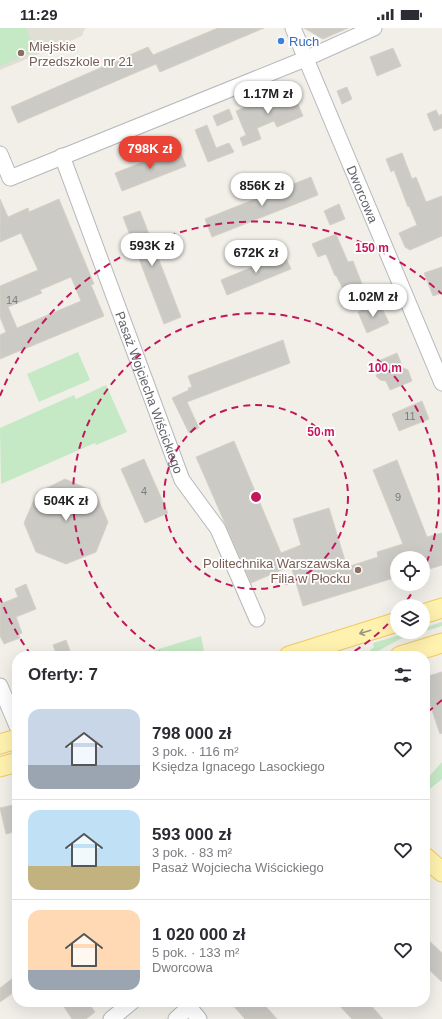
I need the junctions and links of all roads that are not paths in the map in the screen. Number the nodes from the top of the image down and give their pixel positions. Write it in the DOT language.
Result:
graph roads {
  1 [pos="293,28"];
  2 [pos="374,28"];
  3 [pos="306,59"];
  4 [pos="0,154"];
  5 [pos="62,156"];
  6 [pos="442,382"];
  7 [pos="442,608"];
  8 [pos="430,612"];
  9 [pos="257,620"];
  10 [pos="390,624"];
  11 [pos="332,642"];
  12 [pos="442,644"];
  13 [pos="304,651"];
  14 [pos="321,651"];
  15 [pos="418,651"];
  16 [pos="0,686"];
  17 [pos="12,714"];
  18 [pos="12,740"];
  19 [pos="0,744"];
  20 [pos="12,763"];
  21 [pos="0,767"];
  22 [pos="430,861"];
  23 [pos="442,872"];
  24 [pos="126,1007"];
  25 [pos="185,1007"];
  26 [pos="189,1007"];
  27 [pos="110,1019"];
  28 [pos="176,1019"];
  29 [pos="199,1019"];
  1 -- 3 [label="street, Dworcowa"];
  2 -- 3 [label="street"];
  3 -- 5 [label="street"];
  3 -- 6 [label="street, Dworcowa"];
  4 -- 5 [label="street"];
  5 -- 9 [label="street, Pasaż Wojciecha Wiścickiego"];
  7 -- 8 [label="main road"];
  10 -- 11 [label="main road, one-way"];
  11 -- 13 [label="main road"];
  11 -- 14 [label="main road"];
  12 -- 15 [label="main road"];
  16 -- 17 [label="street"];
  18 -- 19 [label="main road"];
  20 -- 21 [label="main road"];
  22 -- 23 [label="main road"];
  24 -- 27 [label="street"];
  25 -- 28 [label="street"];
  26 -- 29 [label="street"];
}
